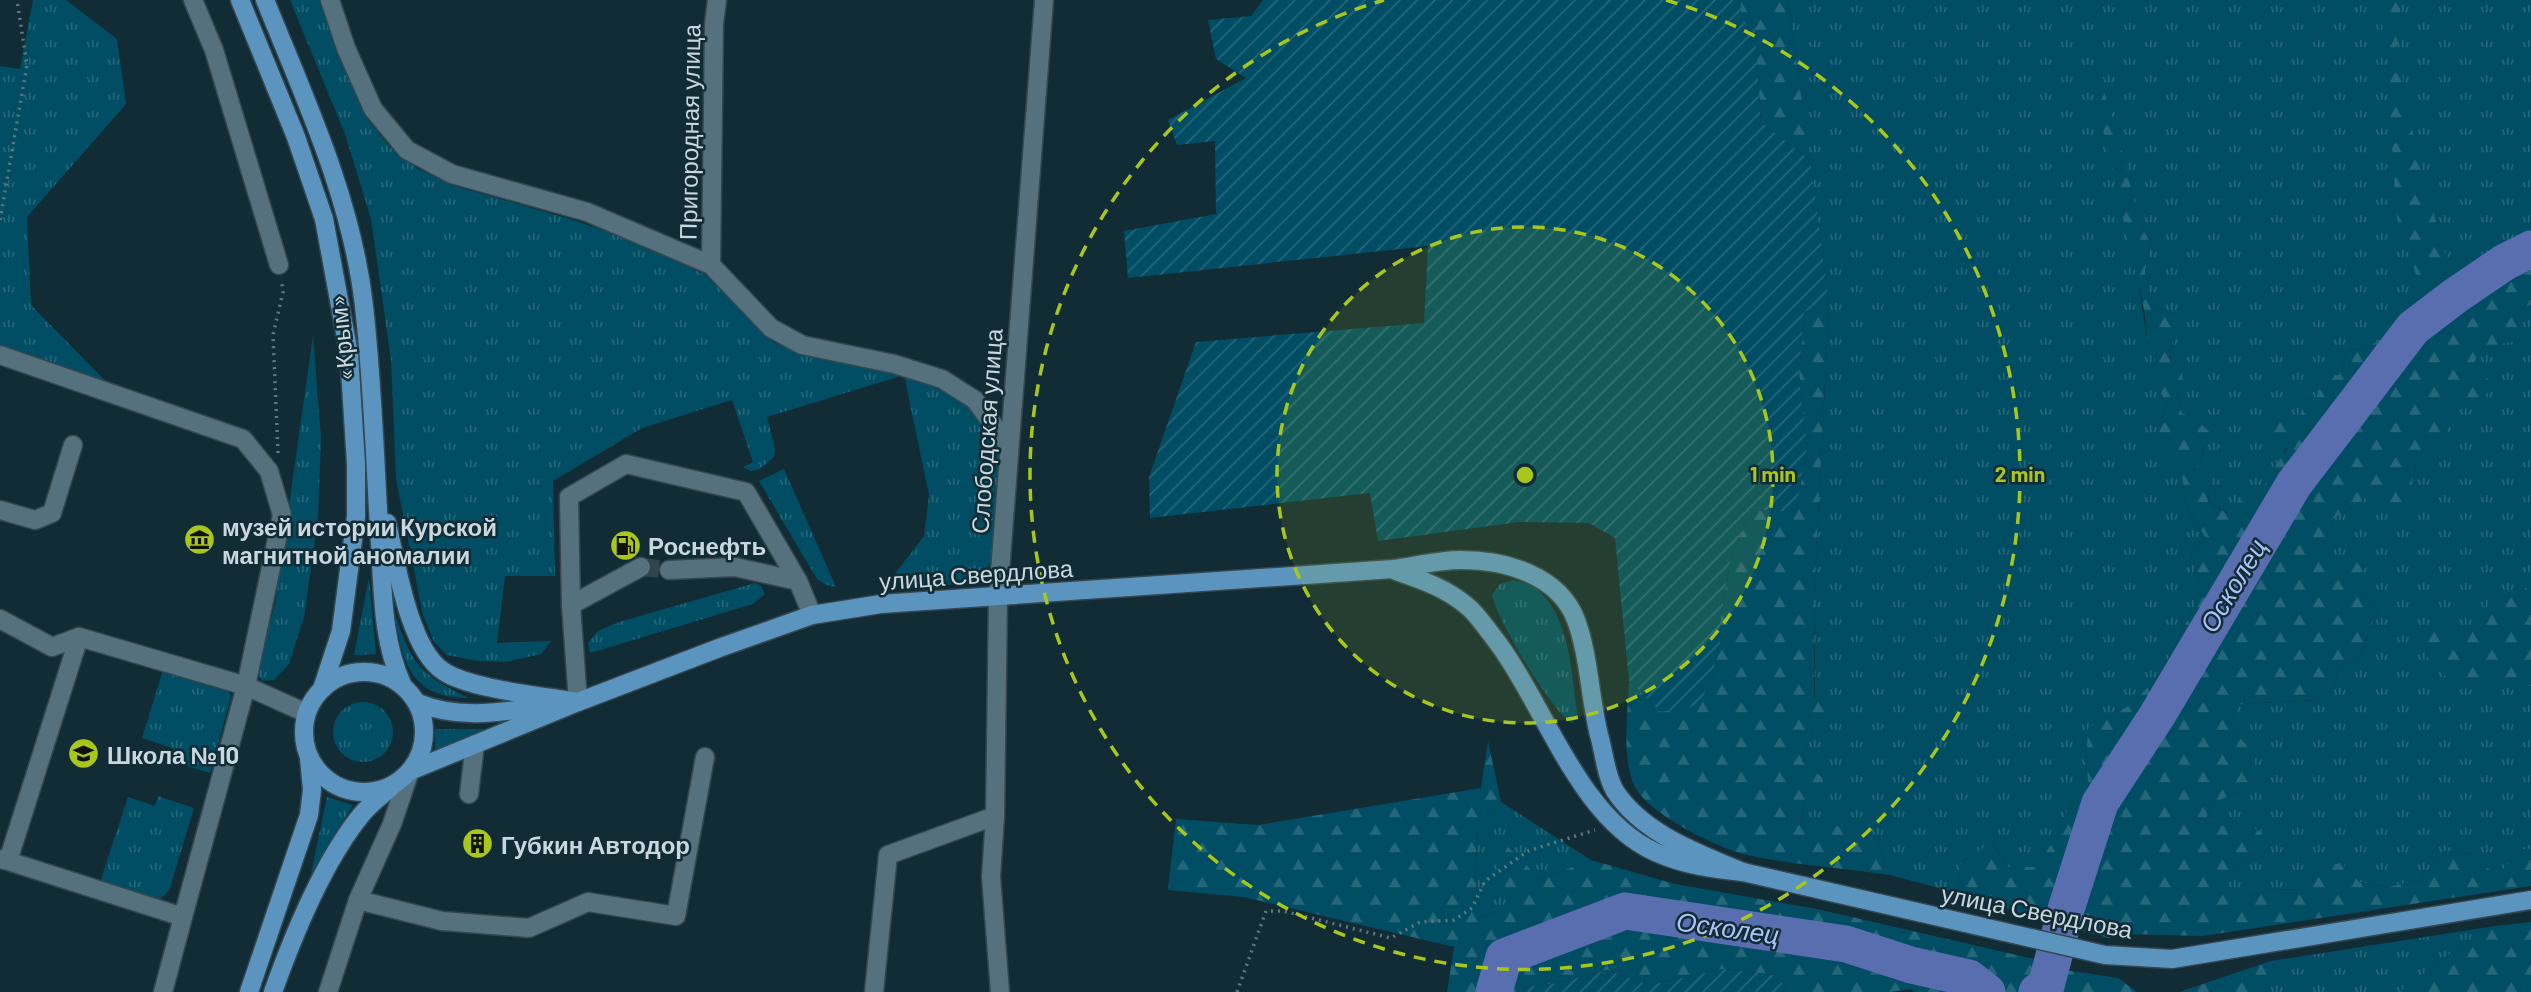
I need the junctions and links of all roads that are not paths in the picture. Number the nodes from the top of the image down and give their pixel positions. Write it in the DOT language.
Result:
graph roads {
  1 [pos="193,0"];
  2 [pos="240,0"];
  3 [pos="265,0"];
  4 [pos="330,0"];
  5 [pos="717,0"];
  6 [pos="1044,0"];
  7 [pos="279,265"];
  8 [pos="711,265"];
  9 [pos="0,355"];
  10 [pos="73,445"];
  11 [pos="1009,446"];
  12 [pos="375,466"];
  13 [pos="0,510"];
  14 [pos="641,567"];
  15 [pos="1393,569"];
  16 [pos="669,570"];
  17 [pos="798,581"];
  18 [pos="998,598"];
  19 [pos="571,604"];
  20 [pos="813,615"];
  21 [pos="0,619"];
  22 [pos="79,637"];
  23 [pos="402,684"];
  24 [pos="246,686"];
  25 [pos="321,689"];
  26 [pos="578,702"];
  27 [pos="418,703"];
  28 [pos="306,713"];
  29 [pos="475,744"];
  30 [pos="705,757"];
  31 [pos="309,758"];
  32 [pos="410,771"];
  33 [pos="393,786"];
  34 [pos="469,794"];
  35 [pos="995,816"];
  36 [pos="4,860"];
  37 [pos="1743,873"];
  38 [pos="358,900"];
  39 [pos="2531,900"];
  40 [pos="183,917"];
  41 [pos="163,992"];
  42 [pos="250,992"];
  43 [pos="273,992"];
  44 [pos="328,992"];
  45 [pos="874,992"];
  46 [pos="1000,992"];
  1 -- 7 [label="street"];
  2 -- 25 [label="main road"];
  3 -- 12 [label="main road, «Крым»"];
  4 -- 8 [label="street"];
  5 -- 8 [label="street, Пригородная улица"];
  6 -- 11 [label="street, Слободская улица"];
  8 -- 11 [label="street"];
  9 -- 24 [label="street"];
  10 -- 13 [label="street"];
  11 -- 18 [label="street, Слободская улица"];
  12 -- 23 [label="main road, «Крым»"];
  12 -- 26 [label="main road"];
  14 -- 19 [label="street"];
  15 -- 18 [label="main road, улица Свердлова"];
  15 -- 37 [label="main road, улица Свердлова"];
  15 -- 37 [label="main road, улица Свердлова"];
  16 -- 17 [label="street"];
  17 -- 19 [label="street"];
  17 -- 20 [label="street"];
  18 -- 20 [label="main road, улица Свердлова"];
  18 -- 35 [label="street, Слободская улица"];
  19 -- 26 [label="street"];
  20 -- 26 [label="main road, улица Свердлова"];
  21 -- 22 [label="street"];
  22 -- 24 [label="street"];
  22 -- 36 [label="street"];
  23 -- 25 [label="main road, «Крым»"];
  23 -- 27 [label="main road, «Крым»"];
  24 -- 28 [label="street"];
  24 -- 40 [label="street"];
  25 -- 28 [label="main road"];
  26 -- 27 [label="main road"];
  26 -- 29 [label="main road"];
  27 -- 32 [label="main road, «Крым»"];
  28 -- 31 [label="main road"];
  29 -- 32 [label="main road"];
  29 -- 34 [label="street"];
  30 -- 38 [label="street"];
  31 -- 33 [label="main road"];
  31 -- 42 [label="main road"];
  32 -- 33 [label="main road, «Крым»"];
  32 -- 38 [label="street"];
  33 -- 43 [label="main road, «Крым»"];
  35 -- 45 [label="street"];
  35 -- 46 [label="street, Слободская улица"];
  36 -- 40 [label="street"];
  37 -- 39 [label="main road, улица Свердлова"];
  38 -- 44 [label="street"];
  40 -- 41 [label="street"];
}
